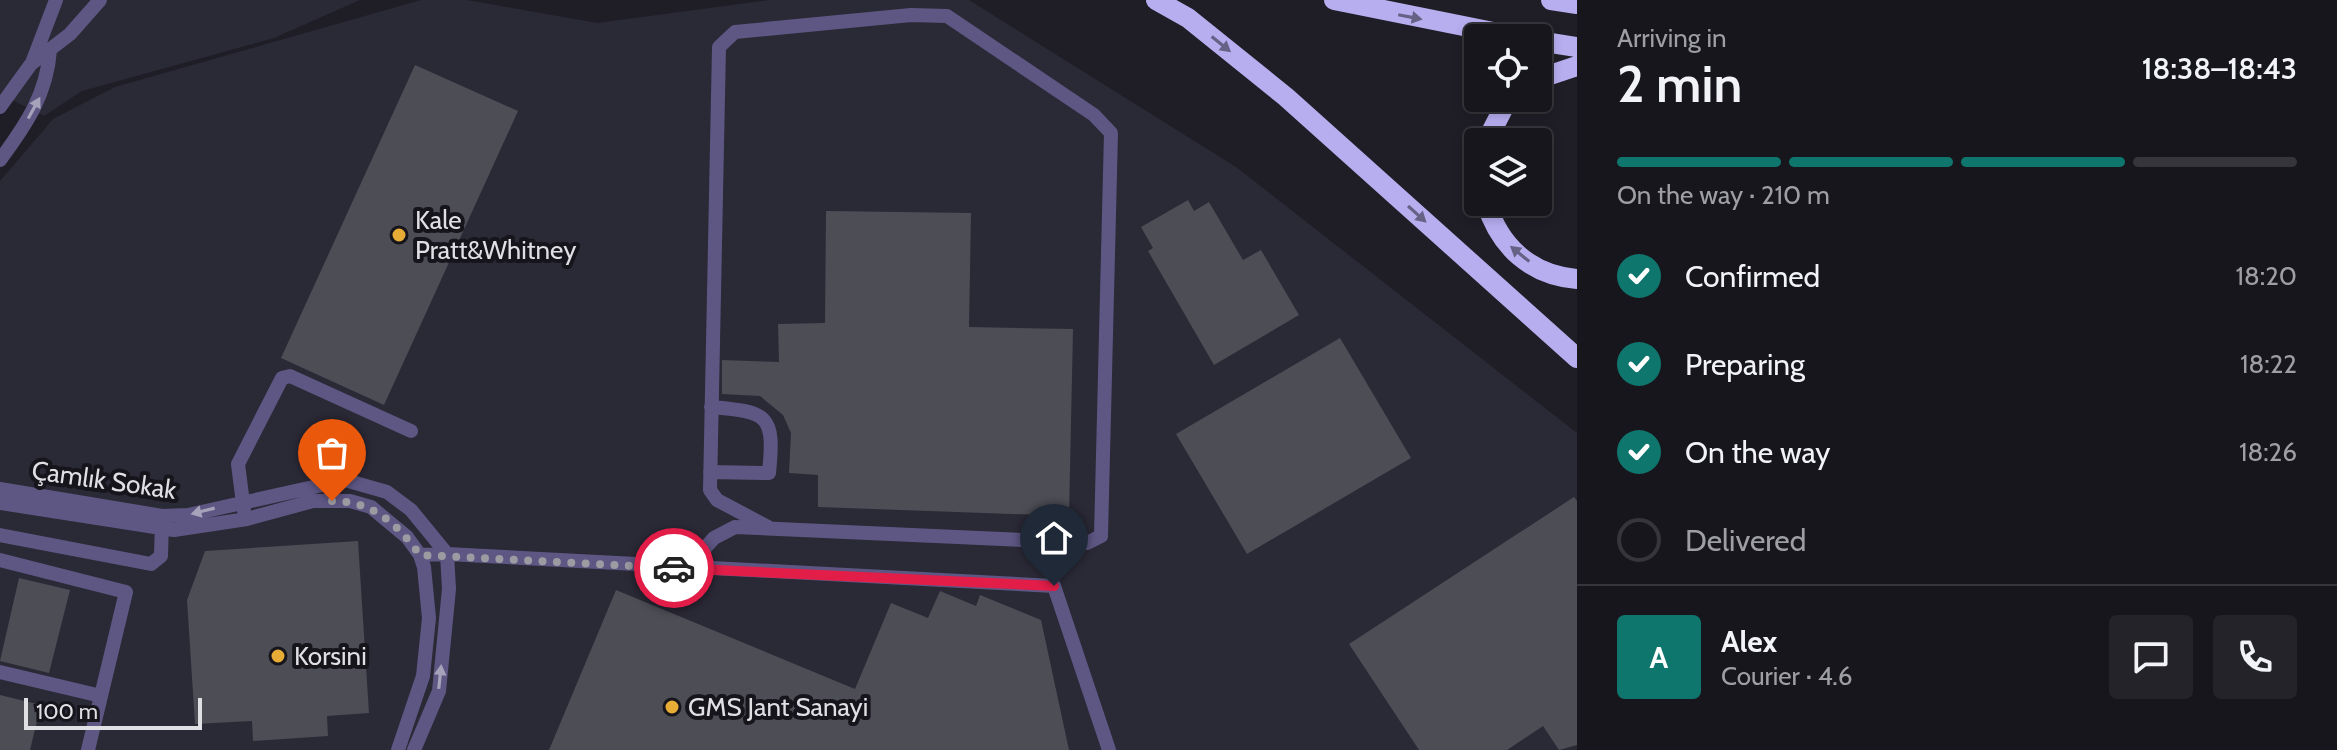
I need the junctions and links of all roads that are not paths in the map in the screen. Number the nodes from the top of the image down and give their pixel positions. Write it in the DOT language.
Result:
graph roads {
  1 [pos="56,0"];
  2 [pos="100,0"];
  3 [pos="1156,0"];
  4 [pos="1334,0"];
  5 [pos="1551,0"];
  6 [pos="1577,4"];
  7 [pos="1464,26"];
  8 [pos="1552,43"];
  9 [pos="1577,47"];
  10 [pos="50,50"];
  11 [pos="31,64"];
  12 [pos="1577,66"];
  13 [pos="1552,74"];
  14 [pos="0,107"];
  15 [pos="0,160"];
  16 [pos="1490,216"];
  17 [pos="1577,279"];
  18 [pos="1577,358"];
  19 [pos="711,407"];
  20 [pos="411,431"];
  21 [pos="710,472"];
  22 [pos="0,489"];
  23 [pos="241,502"];
  24 [pos="0,503"];
  25 [pos="247,519"];
  26 [pos="163,523"];
  27 [pos="768,527"];
  28 [pos="0,535"];
  29 [pos="447,554"];
  30 [pos="420,555"];
  31 [pos="0,560"];
  32 [pos="686,569"];
  33 [pos="0,672"];
  34 [pos="101,696"];
  35 [pos="88,750"];
  36 [pos="398,750"];
  37 [pos="414,750"];
  38 [pos="1109,750"];
  1 -- 11 [label="street"];
  2 -- 10 [label="street"];
  3 -- 18 [label="highway, one-way"];
  4 -- 7 [label="highway, one-way"];
  5 -- 6 [label="highway"];
  8 -- 9 [label="highway"];
  10 -- 11 [label="street"];
  15 -- 10 [label="street, one-way"];
  11 -- 14 [label="street"];
  12 -- 13 [label="highway"];
  17 -- 16 [label="highway, one-way"];
  19 -- 21 [label="street"];
  19 -- 21 [label="street"];
  19 -- 27 [label="street"];
  20 -- 23 [label="street"];
  21 -- 27 [label="street"];
  22 -- 26 [label="street, Çamlık Sokak"];
  23 -- 25 [label="street"];
  23 -- 26 [label="street, Çamlık Sokak, one-way"];
  23 -- 29 [label="street, Çamlık Sokak"];
  24 -- 26 [label="street, Çamlık Sokak"];
  25 -- 26 [label="street, Çamlık Sokak"];
  25 -- 30 [label="street, Çamlık Sokak"];
  26 -- 28 [label="street"];
  27 -- 32 [label="street"];
  29 -- 30 [label="street"];
  29 -- 32 [label="street"];
  37 -- 29 [label="street, one-way"];
  30 -- 36 [label="street"];
  31 -- 34 [label="street"];
  32 -- 38 [label="street"];
  33 -- 34 [label="street"];
  34 -- 35 [label="street"];
}
